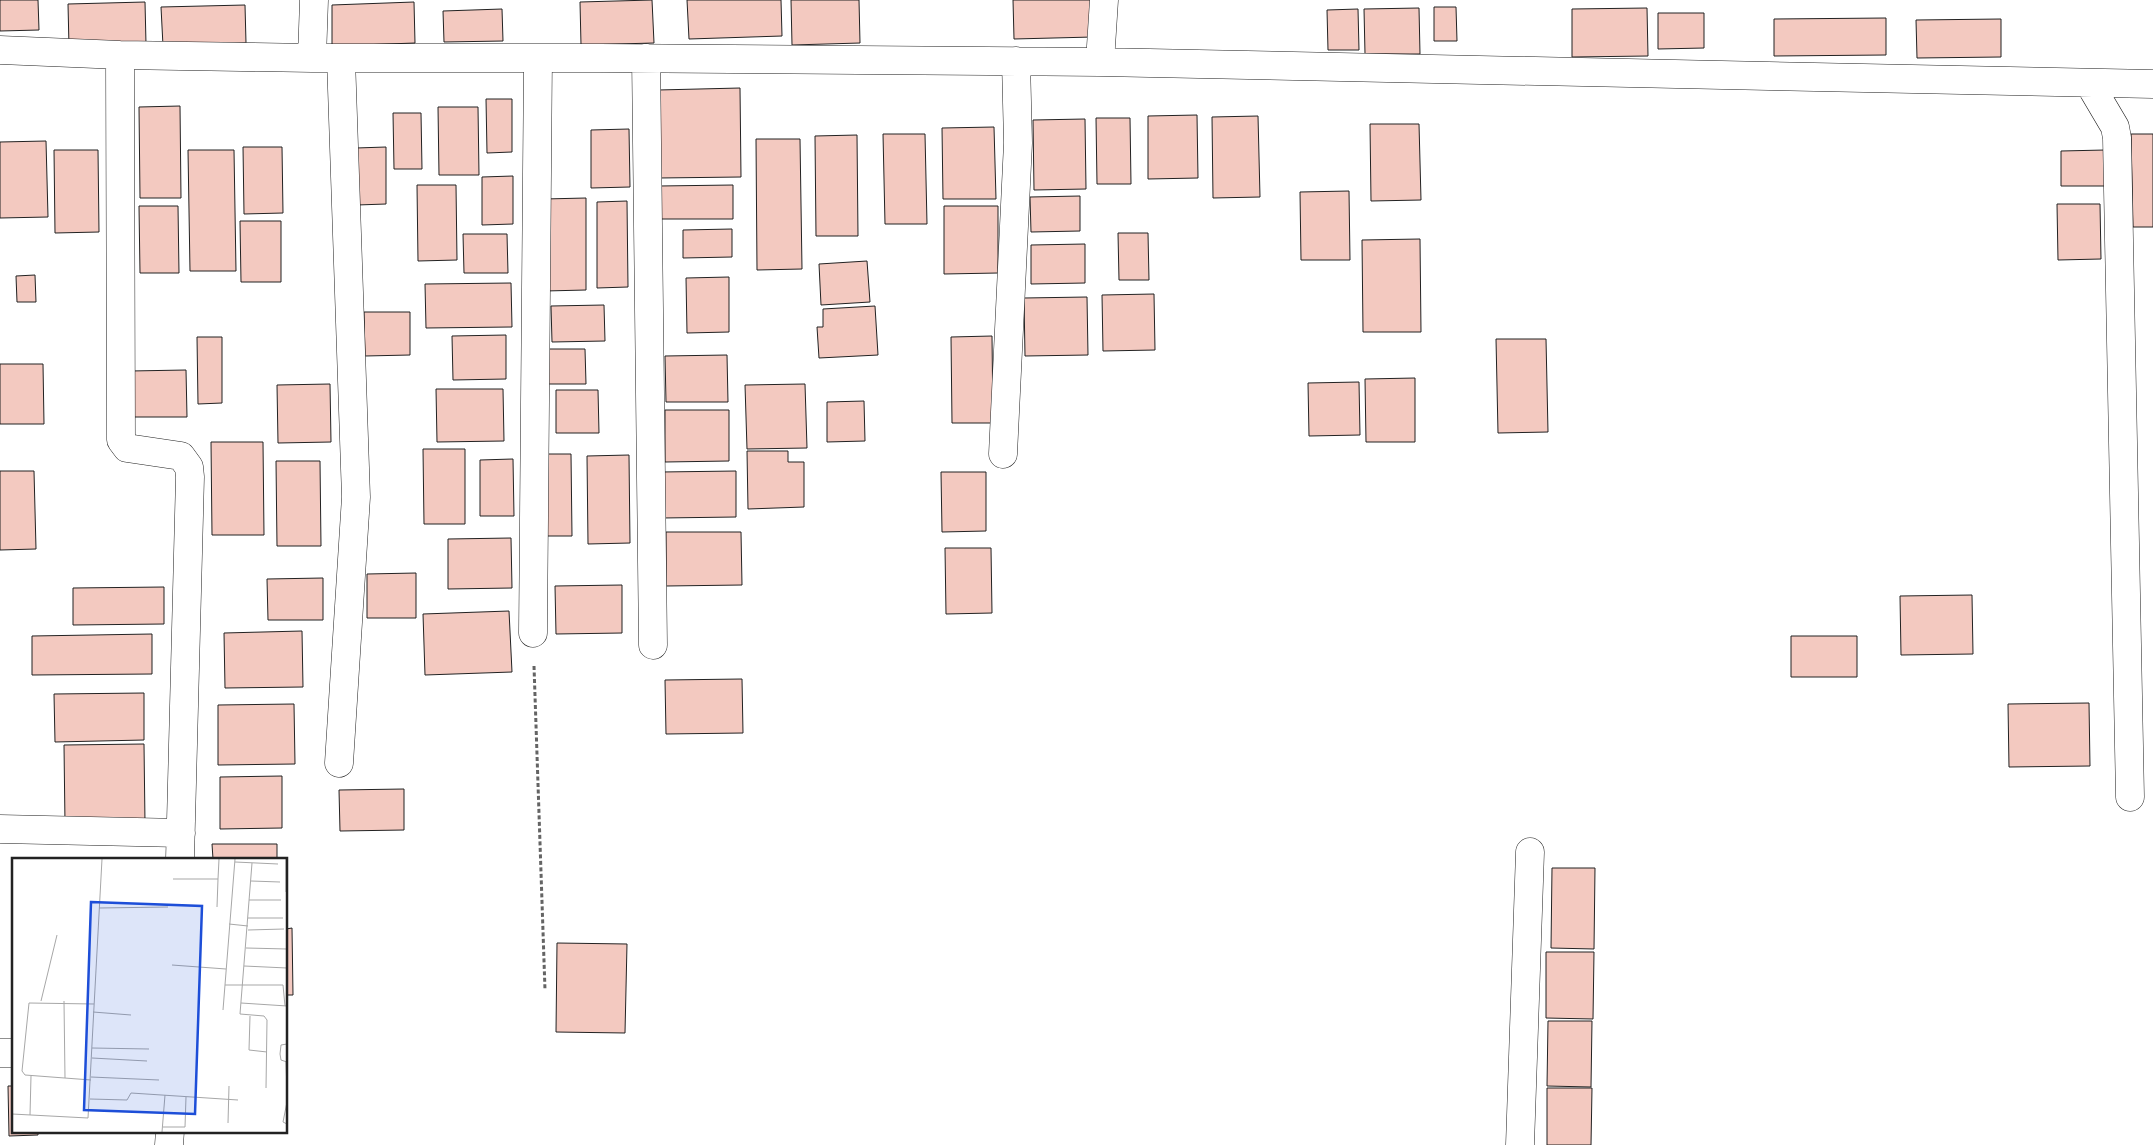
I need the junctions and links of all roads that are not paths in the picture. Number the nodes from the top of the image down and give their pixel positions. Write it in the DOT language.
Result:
graph roads {
  1 [pos="314,0"];
  2 [pos="1104,0"];
  3 [pos="0,50"];
  4 [pos="120,55"];
  5 [pos="312,58"];
  6 [pos="341,58"];
  7 [pos="538,58"];
  8 [pos="646,58"];
  9 [pos="1016,62"];
  10 [pos="1100,62"];
  11 [pos="2089,83"];
  12 [pos="2153,84"];
  13 [pos="1003,454"];
  14 [pos="533,633"];
  15 [pos="653,645"];
  16 [pos="338,763"];
  17 [pos="2130,797"];
  18 [pos="0,829"];
  19 [pos="180,846"];
  20 [pos="1530,852"];
  21 [pos="170,1132"];
  22 [pos="169,1145"];
  23 [pos="1520,1145"];
  1 -- 5 [label="street"];
  2 -- 10 [label="street"];
  3 -- 4 [label="street"];
  4 -- 5 [label="street"];
  4 -- 19 [label="street"];
  5 -- 6 [label="street"];
  6 -- 7 [label="street"];
  6 -- 16 [label="street"];
  7 -- 8 [label="street"];
  7 -- 14 [label="street"];
  8 -- 9 [label="street"];
  8 -- 15 [label="street"];
  9 -- 10 [label="street"];
  9 -- 13 [label="street"];
  10 -- 11 [label="street"];
  11 -- 12 [label="street"];
  11 -- 17 [label="street"];
  18 -- 19 [label="street"];
  20 -- 23 [label="street"];
  21 -- 22 [label="street"];
}
